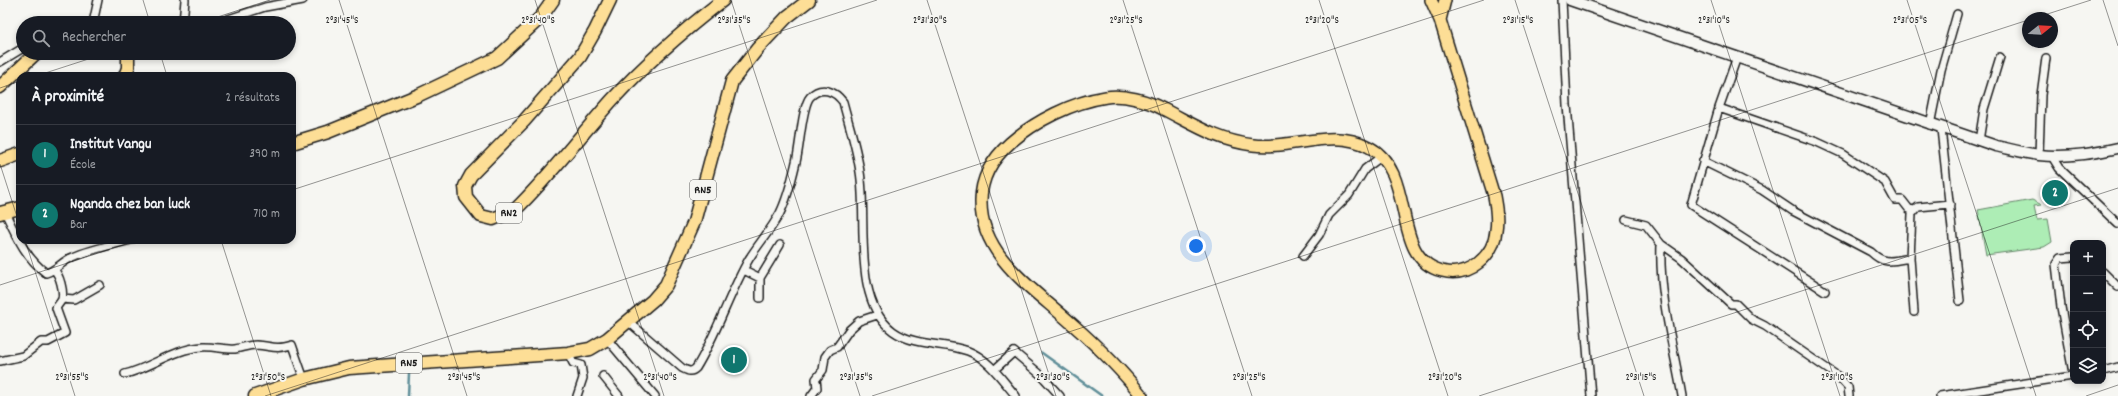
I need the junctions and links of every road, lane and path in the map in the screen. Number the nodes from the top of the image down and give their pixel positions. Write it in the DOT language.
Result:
graph roads {
  1 [pos="98,0"];
  2 [pos="185,0"];
  3 [pos="303,0"];
  4 [pos="552,0"];
  5 [pos="610,0"];
  6 [pos="722,0"];
  7 [pos="809,0"];
  8 [pos="1431,0"];
  9 [pos="1446,0"];
  10 [pos="1562,0"];
  11 [pos="1570,0"];
  12 [pos="1957,14"];
  13 [pos="94,16"];
  14 [pos="183,16"];
  15 [pos="237,16"];
  16 [pos="1440,20"];
  17 [pos="16,52"];
  18 [pos="1737,57"];
  19 [pos="2000,57"];
  20 [pos="2046,58"];
  21 [pos="29,60"];
  22 [pos="128,60"];
  23 [pos="0,62"];
  24 [pos="126,72"];
  25 [pos="0,87"];
  26 [pos="1719,108"];
  27 [pos="1930,125"];
  28 [pos="1941,129"];
  29 [pos="296,141"];
  30 [pos="1979,141"];
  31 [pos="2118,148"];
  32 [pos="16,155"];
  33 [pos="2038,155"];
  34 [pos="2051,155"];
  35 [pos="1382,156"];
  36 [pos="0,161"];
  37 [pos="1703,161"];
  38 [pos="1950,204"];
  39 [pos="16,209"];
  40 [pos="1914,210"];
  41 [pos="2,212"];
  42 [pos="1626,220"];
  43 [pos="2118,224"];
  44 [pos="16,237"];
  45 [pos="20,244"];
  46 [pos="118,244"];
  47 [pos="1661,244"];
  48 [pos="780,246"];
  49 [pos="1303,256"];
  50 [pos="2070,257"];
  51 [pos="1910,258"];
  52 [pos="54,270"];
  53 [pos="744,270"];
  54 [pos="2106,275"];
  55 [pos="760,278"];
  56 [pos="100,285"];
  57 [pos="2118,287"];
  58 [pos="1825,291"];
  59 [pos="760,298"];
  60 [pos="62,299"];
  61 [pos="1960,301"];
  62 [pos="1914,312"];
  63 [pos="877,315"];
  64 [pos="629,322"];
  65 [pos="607,339"];
  66 [pos="568,353"];
  67 [pos="2070,356"];
  68 [pos="0,361"];
  69 [pos="2118,367"];
  70 [pos="2106,369"];
  71 [pos="994,370"];
  72 [pos="124,374"];
  73 [pos="603,376"];
  74 [pos="2070,376"];
  75 [pos="304,379"];
  76 [pos="255,396"];
  77 [pos="577,396"];
  78 [pos="619,396"];
  79 [pos="655,396"];
  80 [pos="811,396"];
  81 [pos="1016,396"];
  82 [pos="1060,396"];
  83 [pos="1142,396"];
  84 [pos="1591,396"];
  85 [pos="1682,396"];
  86 [pos="1849,396"];
  87 [pos="1940,396"];
  1 -- 13 [label="street"];
  2 -- 14 [label="street"];
  3 -- 15 [label="street"];
  4 -- 29 [label="highway"];
  5 -- 6 [label="highway, RN2"];
  7 -- 64 [label="highway, RN5"];
  8 -- 16 [label="main road"];
  9 -- 16 [label="main road"];
  10 -- 84 [label="street"];
  11 -- 18 [label="street"];
  12 -- 27 [label="street"];
  16 -- 35 [label="main road"];
  17 -- 23 [label="street"];
  18 -- 26 [label="street"];
  18 -- 27 [label="street"];
  19 -- 30 [label="street"];
  20 -- 33 [label="street"];
  21 -- 25 [label="highway"];
  22 -- 24 [label="highway"];
  26 -- 37 [label="street"];
  26 -- 40 [label="street"];
  27 -- 28 [label="street"];
  28 -- 30 [label="street"];
  28 -- 38 [label="street"];
  30 -- 33 [label="street"];
  31 -- 34 [label="street"];
  32 -- 36 [label="highway"];
  33 -- 34 [label="street"];
  34 -- 43 [label="street"];
  35 -- 49 [label="street"];
  35 -- 83 [label="main road"];
  37 -- 51 [label="street"];
  37 -- 58 [label="street"];
  38 -- 40 [label="street"];
  38 -- 61 [label="street"];
  39 -- 41 [label="highway"];
  40 -- 51 [label="street"];
  41 -- 44 [label="street"];
  42 -- 47 [label="street"];
  45 -- 52 [label="street"];
  46 -- 52 [label="street"];
  47 -- 85 [label="street"];
  47 -- 86 [label="street"];
  48 -- 55 [label="street"];
  50 -- 67 [label="street"];
  51 -- 62 [label="street"];
  52 -- 60 [label="street"];
  53 -- 55 [label="street"];
  53 -- 63 [label="street"];
  53 -- 64 [label="street"];
  54 -- 57 [label="street"];
  55 -- 59 [label="street"];
  56 -- 60 [label="street"];
  60 -- 68 [label="street"];
  63 -- 71 [label="street"];
  63 -- 80 [label="street"];
  64 -- 65 [label="highway, RN5"];
  65 -- 66 [label="highway, RN5"];
  65 -- 79 [label="street"];
  66 -- 75 [label="highway, RN5"];
  66 -- 77 [label="street"];
  69 -- 70 [label="street"];
  71 -- 81 [label="street"];
  71 -- 82 [label="street"];
  72 -- 75 [label="street"];
  73 -- 78 [label="street"];
  74 -- 87 [label="street"];
  75 -- 76 [label="highway, RN5"];
}
